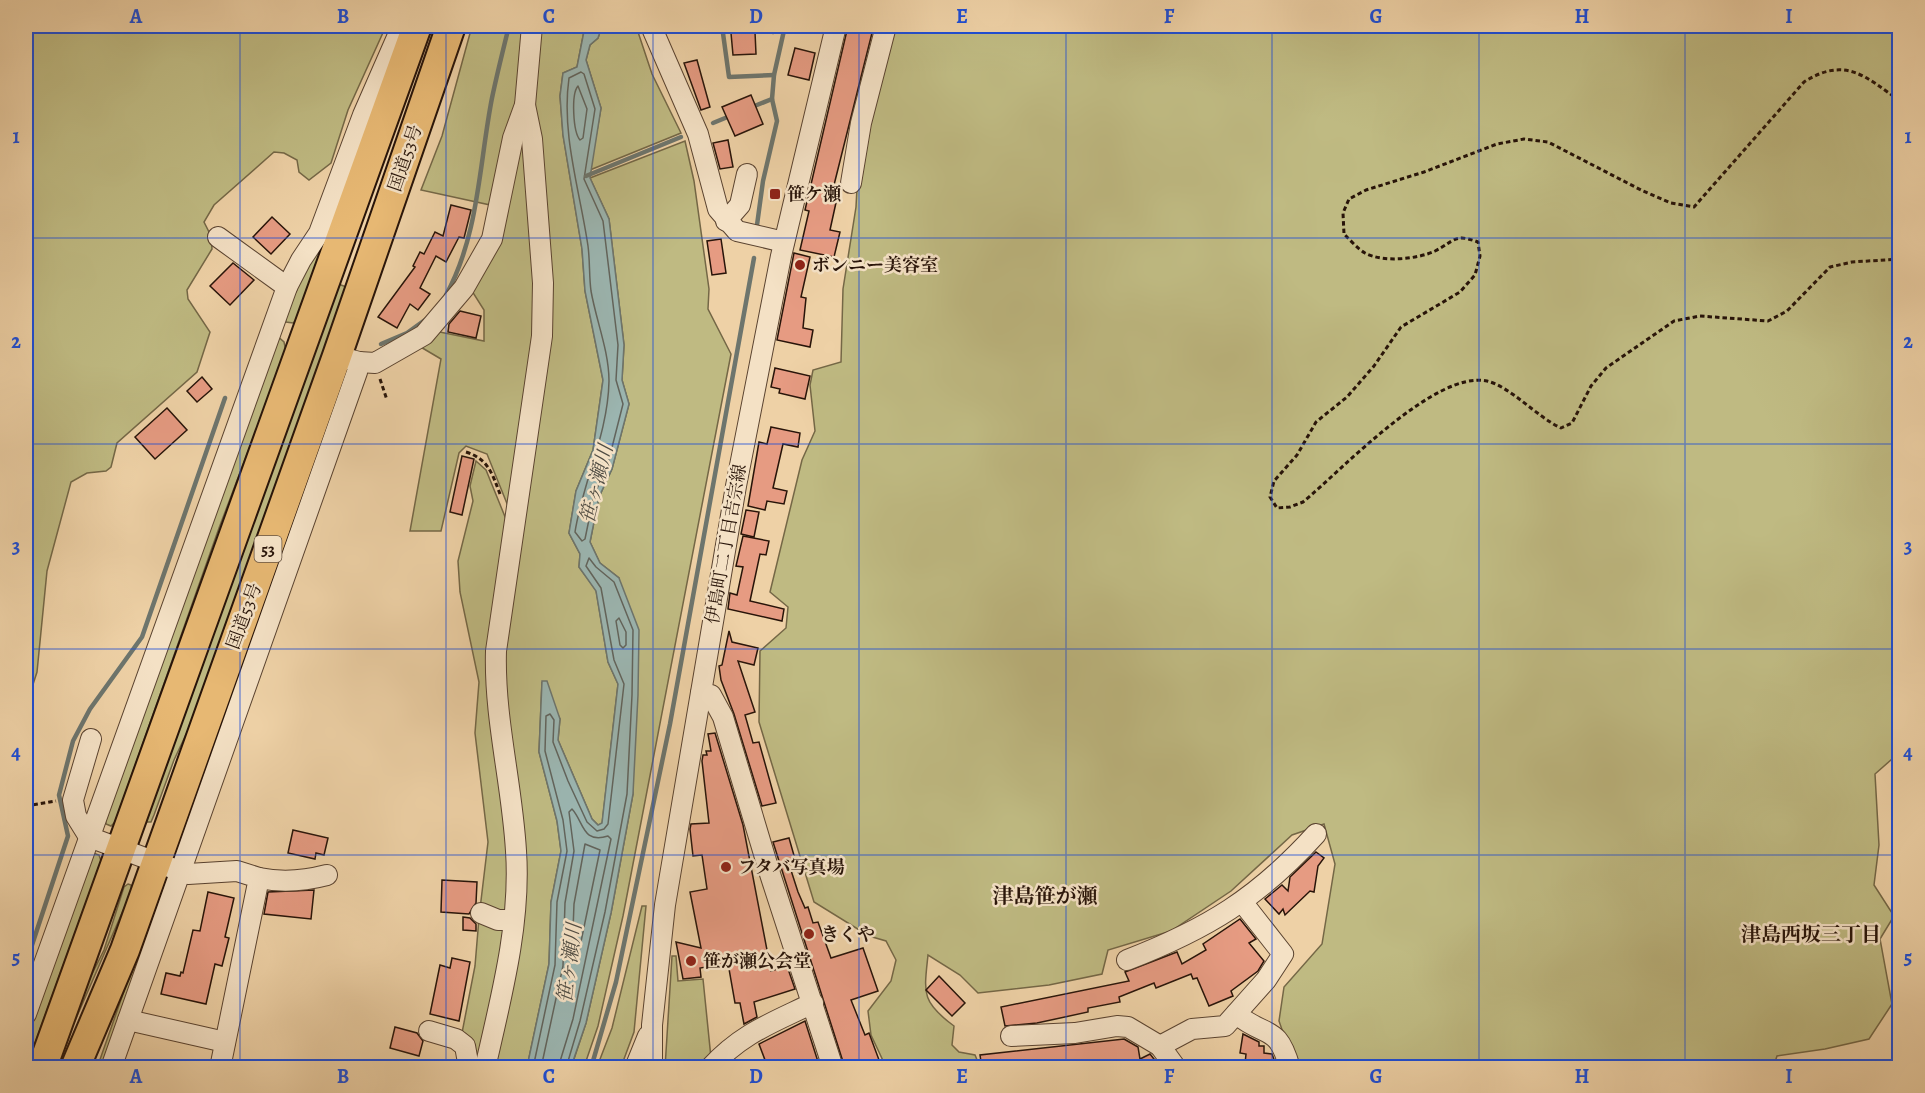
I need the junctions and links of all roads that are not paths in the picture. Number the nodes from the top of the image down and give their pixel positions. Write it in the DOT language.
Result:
graph roads {
  1 [pos="402,26"];
  2 [pos="417,26"];
  3 [pos="451,26"];
  4 [pos="532,26"];
  5 [pos="651,26"];
  6 [pos="836,26"];
  7 [pos="886,26"];
  8 [pos="525,105"];
  9 [pos="747,174"];
  10 [pos="851,183"];
  11 [pos="726,221"];
  12 [pos="218,237"];
  13 [pos="784,242"];
  14 [pos="287,287"];
  15 [pos="274,323"];
  16 [pos="305,334"];
  17 [pos="357,360"];
  18 [pos="701,693"];
  19 [pos="91,740"];
  20 [pos="1316,834"];
  21 [pos="89,837"];
  22 [pos="119,850"];
  23 [pos="168,868"];
  24 [pos="327,875"];
  25 [pos="259,878"];
  26 [pos="1243,903"];
  27 [pos="482,913"];
  28 [pos="513,920"];
  29 [pos="1127,960"];
  30 [pos="813,1003"];
  31 [pos="26,1014"];
  32 [pos="1236,1014"];
  33 [pos="128,1020"];
  34 [pos="652,1025"];
  35 [pos="429,1031"];
  36 [pos="1011,1035"];
  37 [pos="225,1042"];
  38 [pos="1160,1046"];
  39 [pos="42,1068"];
  40 [pos="75,1068"];
  41 [pos="111,1068"];
  42 [pos="220,1068"];
  43 [pos="469,1068"];
  44 [pos="485,1068"];
  45 [pos="635,1068"];
  46 [pos="652,1068"];
  47 [pos="710,1068"];
  48 [pos="833,1068"];
  49 [pos="1176,1068"];
  50 [pos="1290,1068"];
  1 -- 14 [label="street"];
  2 -- 16 [label="highway, 国道53号 / 53"];
  3 -- 17 [label="highway, 国道53号 / 53"];
  4 -- 8 [label="street"];
  5 -- 11 [label="street"];
  6 -- 13 [label="street, 伊島町二丁目吉宗線"];
  7 -- 10 [label="street"];
  8 -- 17 [label="street"];
  8 -- 28 [label="street"];
  9 -- 11 [label="street"];
  11 -- 13 [label="street"];
  12 -- 14 [label="street"];
  13 -- 18 [label="street, 伊島町二丁目吉宗線"];
  14 -- 15 [label="street"];
  15 -- 16 [label="street"];
  15 -- 21 [label="street"];
  16 -- 22 [label="highway, 国道53号 / 53"];
  17 -- 23 [label="highway, 国道53号 / 53"];
  18 -- 30 [label="street"];
  18 -- 34 [label="street, 伊島町二丁目吉宗線"];
  19 -- 21 [label="street"];
  20 -- 26 [label="street"];
  21 -- 22 [label="street"];
  21 -- 31 [label="street"];
  22 -- 23 [label="street"];
  22 -- 39 [label="highway, 国道53号 / 53"];
  23 -- 25 [label="street"];
  23 -- 33 [label="street"];
  23 -- 40 [label="highway, 国道53号 / 53"];
  24 -- 25 [label="street"];
  25 -- 37 [label="street"];
  26 -- 29 [label="street"];
  26 -- 32 [label="street"];
  27 -- 28 [label="street"];
  28 -- 44 [label="street"];
  30 -- 47 [label="street"];
  30 -- 48 [label="street"];
  32 -- 38 [label="street"];
  32 -- 50 [label="street"];
  33 -- 37 [label="street"];
  33 -- 41 [label="street"];
  34 -- 45 [label="street"];
  34 -- 46 [label="street, 伊島町二丁目吉宗線"];
  35 -- 43 [label="street"];
  36 -- 38 [label="street"];
  37 -- 42 [label="street"];
  38 -- 49 [label="street"];
}
